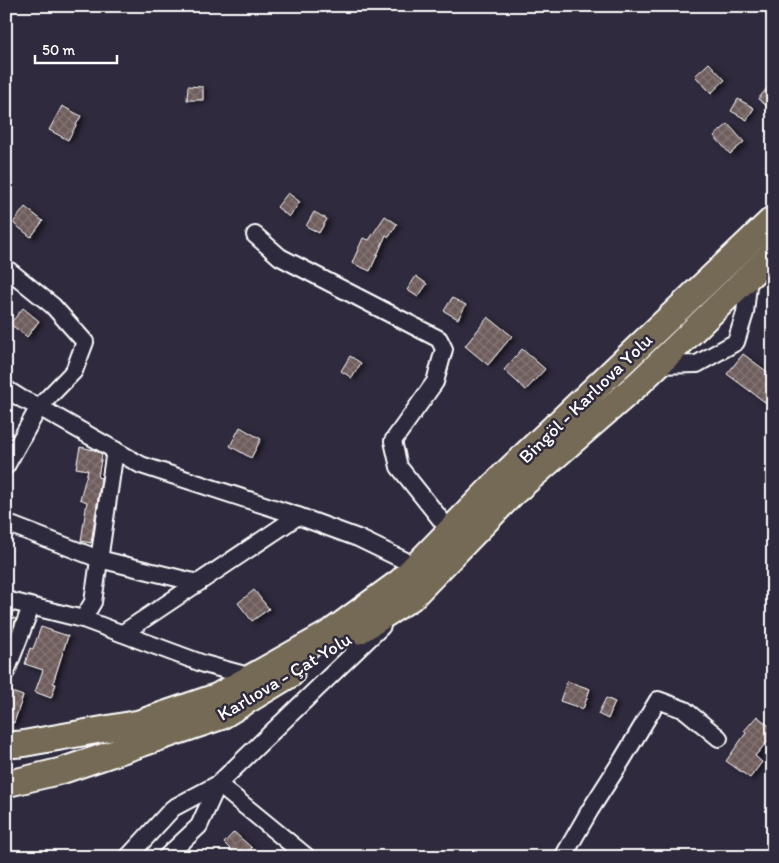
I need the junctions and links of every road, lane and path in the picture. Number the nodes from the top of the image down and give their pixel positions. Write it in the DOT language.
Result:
graph roads {
  1 [pos="773,218"];
  2 [pos="255,235"];
  3 [pos="773,253"];
  4 [pos="6,268"];
  5 [pos="749,276"];
  6 [pos="656,366"];
  7 [pos="6,389"];
  8 [pos="39,407"];
  9 [pos="115,450"];
  10 [pos="6,466"];
  11 [pos="298,516"];
  12 [pos="6,523"];
  13 [pos="450,531"];
  14 [pos="99,558"];
  15 [pos="409,582"];
  16 [pos="198,583"];
  17 [pos="6,600"];
  18 [pos="31,607"];
  19 [pos="83,619"];
  20 [pos="123,634"];
  21 [pos="6,672"];
  22 [pos="252,677"];
  23 [pos="719,738"];
  24 [pos="6,745"];
  25 [pos="6,784"];
  26 [pos="218,784"];
  27 [pos="128,857"];
  28 [pos="166,857"];
  29 [pos="307,857"];
  30 [pos="563,857"];
  1 -- 13 [label="highway, Bingöl - Karlıova Yolu"];
  2 -- 13 [label="street"];
  3 -- 5 [label="highway, Bingöl - Karlıova Yolu"];
  4 -- 8 [label="street"];
  5 -- 6 [label="highway, Bingöl - Karlıova Yolu"];
  5 -- 6 [label="street"];
  6 -- 15 [label="highway, Bingöl - Karlıova Yolu"];
  7 -- 8 [label="street"];
  8 -- 9 [label="street"];
  8 -- 10 [label="street"];
  9 -- 11 [label="street"];
  9 -- 14 [label="street"];
  11 -- 15 [label="street"];
  11 -- 16 [label="street"];
  12 -- 14 [label="street"];
  13 -- 15 [label="highway, Bingöl - Karlıova Yolu"];
  14 -- 16 [label="street"];
  14 -- 19 [label="street"];
  15 -- 22 [label="highway, Karlıova - Çat Yolu"];
  15 -- 25 [label="highway, Karlıova - Çat Yolu"];
  15 -- 26 [label="street"];
  16 -- 20 [label="street"];
  17 -- 18 [label="street"];
  18 -- 19 [label="street"];
  18 -- 21 [label="street"];
  19 -- 20 [label="street"];
  20 -- 22 [label="street"];
  22 -- 24 [label="highway, Karlıova - Çat Yolu"];
  23 -- 30 [label="street"];
  26 -- 27 [label="street"];
  26 -- 28 [label="street"];
  26 -- 29 [label="street"];
}
